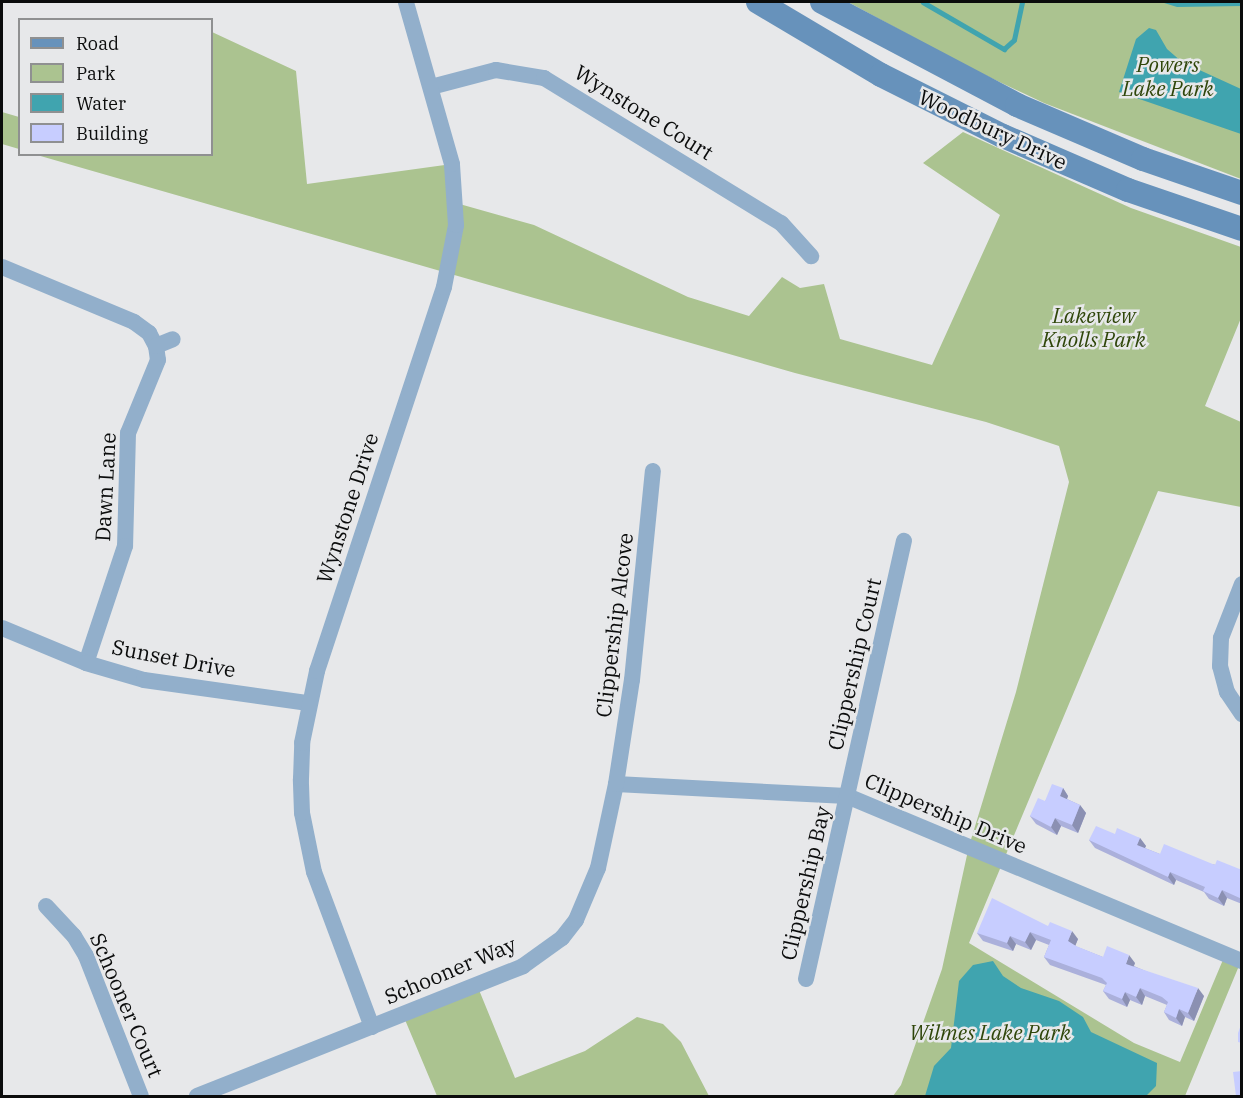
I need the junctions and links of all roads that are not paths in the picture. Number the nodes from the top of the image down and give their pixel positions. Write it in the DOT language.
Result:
graph roads {
  1 [pos="406,2"];
  2 [pos="758,2"];
  3 [pos="822,2"];
  4 [pos="430,87"];
  5 [pos="1242,193"];
  6 [pos="1242,229"];
  7 [pos="811,256"];
  8 [pos="2,267"];
  9 [pos="173,339"];
  10 [pos="156,346"];
  11 [pos="653,471"];
  12 [pos="904,541"];
  13 [pos="1242,584"];
  14 [pos="2,628"];
  15 [pos="86,663"];
  16 [pos="308,703"];
  17 [pos="1242,714"];
  18 [pos="616,784"];
  19 [pos="847,796"];
  20 [pos="46,906"];
  21 [pos="1242,962"];
  22 [pos="806,979"];
  23 [pos="372,1027"];
  24 [pos="141,1096"];
  25 [pos="197,1096"];
  1 -- 4 [label="street, Wynstone Drive"];
  2 -- 6 [label="main road, Woodbury Drive"];
  3 -- 5 [label="main road, Woodbury Drive"];
  4 -- 7 [label="street, Wynstone Court"];
  4 -- 16 [label="street, Wynstone Drive"];
  8 -- 10 [label="street"];
  9 -- 10 [label="street"];
  10 -- 15 [label="street, Dawn Lane"];
  11 -- 18 [label="street, Clippership Alcove"];
  12 -- 19 [label="street, Clippership Court"];
  13 -- 17 [label="street"];
  14 -- 15 [label="street, Sunset Drive"];
  15 -- 16 [label="street, Sunset Drive"];
  16 -- 23 [label="street, Wynstone Drive"];
  18 -- 19 [label="street, Clippership Drive"];
  18 -- 23 [label="street, Schooner Way"];
  19 -- 21 [label="street, Clippership Drive"];
  19 -- 22 [label="street, Clippership Bay"];
  20 -- 24 [label="street, Schooner Court"];
  23 -- 25 [label="street, Schooner Way"];
}
